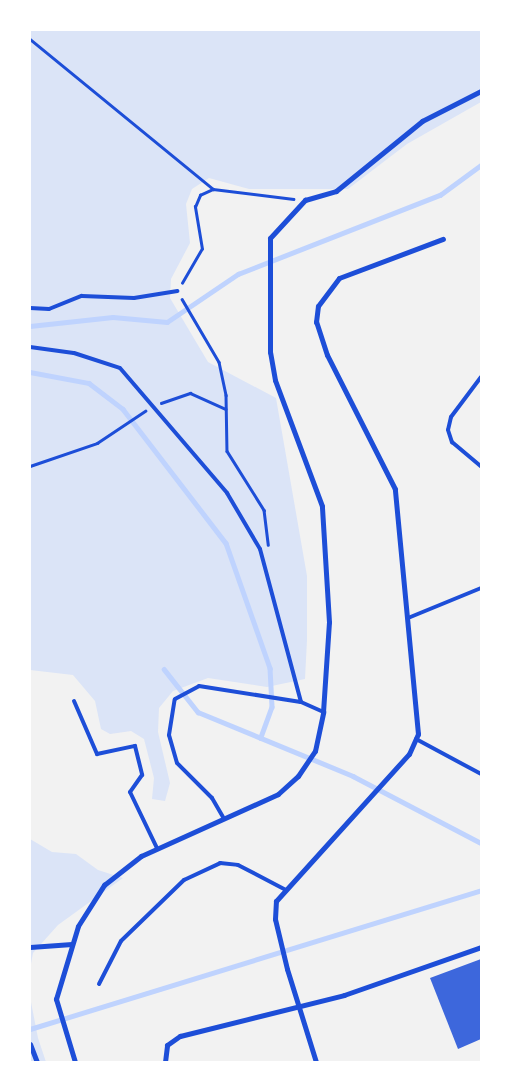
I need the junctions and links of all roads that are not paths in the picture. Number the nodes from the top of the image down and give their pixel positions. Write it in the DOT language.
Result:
graph roads {
  1 [pos="481,91"];
  2 [pos="443,239"];
  3 [pos="177,291"];
  4 [pos="30,308"];
  5 [pos="30,347"];
  6 [pos="481,377"];
  7 [pos="481,466"];
  8 [pos="481,588"];
  9 [pos="408,618"];
  10 [pos="74,701"];
  11 [pos="301,702"];
  12 [pos="323,712"];
  13 [pos="416,739"];
  14 [pos="481,774"];
  15 [pos="223,817"];
  16 [pos="157,848"];
  17 [pos="286,890"];
  18 [pos="72,944"];
  19 [pos="30,947"];
  20 [pos="481,947"];
  21 [pos="99,984"];
  22 [pos="299,1006"];
  23 [pos="30,1044"];
  24 [pos="37,1062"];
  25 [pos="75,1062"];
  26 [pos="166,1062"];
  27 [pos="316,1062"];
  1 -- 12 [label="street"];
  2 -- 9 [label="street"];
  3 -- 4 [label="lane"];
  5 -- 11 [label="lane"];
  6 -- 7 [label="lane"];
  8 -- 9 [label="lane"];
  9 -- 13 [label="street"];
  10 -- 16 [label="lane"];
  11 -- 12 [label="lane"];
  11 -- 15 [label="lane"];
  12 -- 15 [label="street"];
  13 -- 14 [label="lane"];
  13 -- 17 [label="street"];
  15 -- 16 [label="street"];
  16 -- 18 [label="street"];
  17 -- 21 [label="lane"];
  17 -- 22 [label="street"];
  18 -- 19 [label="street"];
  18 -- 25 [label="street"];
  20 -- 22 [label="street"];
  22 -- 26 [label="street"];
  22 -- 27 [label="street"];
  23 -- 24 [label="street"];
}
